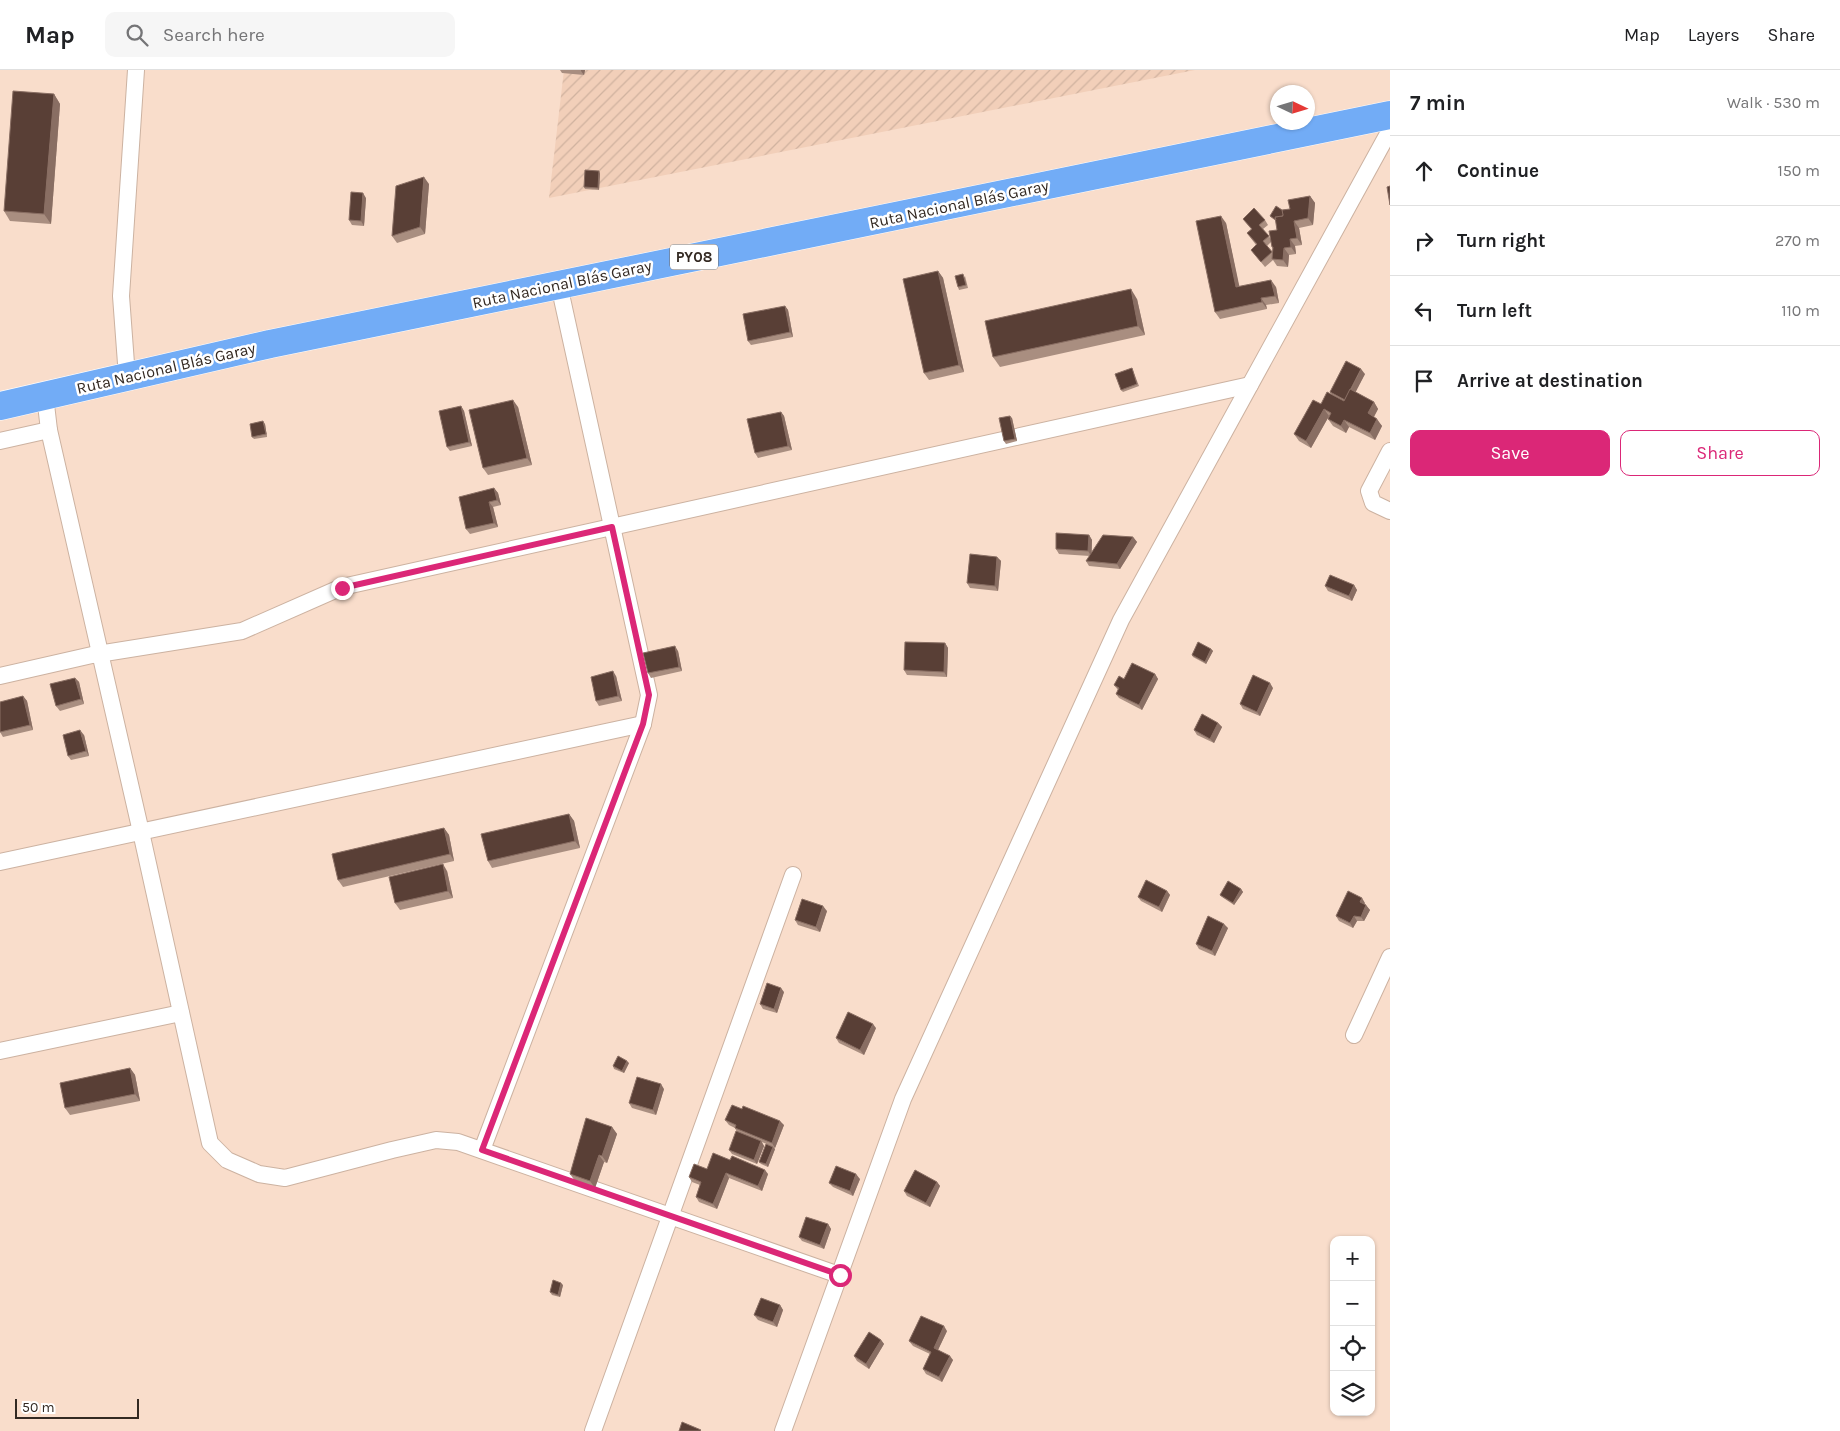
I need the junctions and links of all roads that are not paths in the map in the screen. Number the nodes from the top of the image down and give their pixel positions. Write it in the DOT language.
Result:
graph roads {
  1 [pos="136,70"];
  2 [pos="1390,115"];
  3 [pos="1390,130"];
  4 [pos="559,285"];
  5 [pos="126,377"];
  6 [pos="1250,386"];
  7 [pos="45,396"];
  8 [pos="0,406"];
  9 [pos="49,430"];
  10 [pos="0,441"];
  11 [pos="1390,451"];
  12 [pos="1390,511"];
  13 [pos="612,527"];
  14 [pos="101,654"];
  15 [pos="0,676"];
  16 [pos="643,724"];
  17 [pos="141,832"];
  18 [pos="0,862"];
  19 [pos="793,875"];
  20 [pos="1390,957"];
  21 [pos="181,1013"];
  22 [pos="1354,1035"];
  23 [pos="0,1051"];
  24 [pos="482,1150"];
  25 [pos="670,1216"];
  26 [pos="840,1275"];
  27 [pos="593,1431"];
  28 [pos="783,1431"];
  1 -- 5 [label="street"];
  2 -- 4 [label="highway, Ruta Nacional Blás Garay / PY08"];
  3 -- 6 [label="street"];
  4 -- 5 [label="highway, Ruta Nacional Blás Garay / PY08"];
  4 -- 13 [label="street"];
  5 -- 7 [label="highway, Ruta Nacional Blás Garay / PY08"];
  6 -- 13 [label="street"];
  6 -- 26 [label="street"];
  7 -- 8 [label="highway, Ruta Nacional Blás Garay / PY08"];
  7 -- 9 [label="street"];
  9 -- 10 [label="street"];
  9 -- 14 [label="street"];
  11 -- 12 [label="street"];
  13 -- 14 [label="street"];
  13 -- 16 [label="street"];
  14 -- 15 [label="street"];
  14 -- 17 [label="street"];
  16 -- 17 [label="street"];
  16 -- 24 [label="street"];
  17 -- 18 [label="street"];
  17 -- 21 [label="street"];
  19 -- 25 [label="street"];
  20 -- 22 [label="street"];
  21 -- 23 [label="street"];
  21 -- 24 [label="street"];
  24 -- 25 [label="street"];
  25 -- 26 [label="street"];
  25 -- 27 [label="street"];
  26 -- 28 [label="street"];
}
